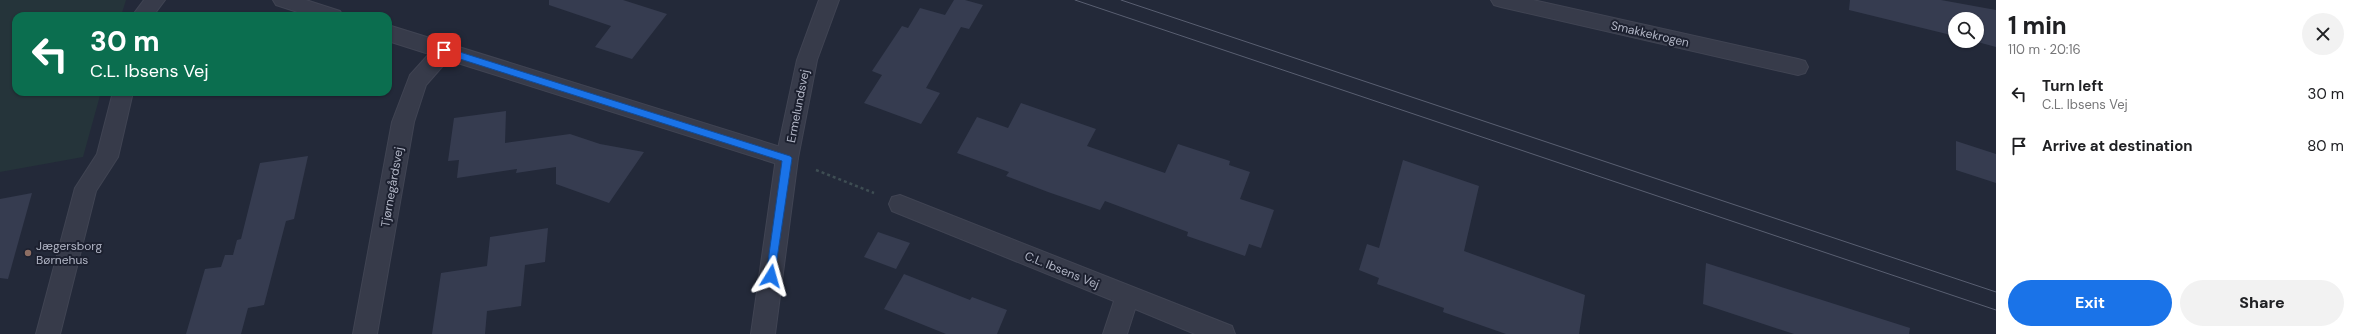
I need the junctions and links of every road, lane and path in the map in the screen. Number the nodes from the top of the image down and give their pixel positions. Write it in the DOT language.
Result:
graph roads {
  1 [pos="156,0"];
  2 [pos="282,0"];
  3 [pos="829,0"];
  4 [pos="1501,0"];
  5 [pos="146,12"];
  6 [pos="321,12"];
  7 [pos="392,34"];
  8 [pos="444,50"];
  9 [pos="1798,67"];
  10 [pos="122,96"];
  11 [pos="787,158"];
  12 [pos="900,204"];
  13 [pos="1127,296"];
  14 [pos="48,334"];
  15 [pos="365,334"];
  16 [pos="763,334"];
  17 [pos="1115,334"];
  18 [pos="1223,334"];
  1 -- 5 [label="street"];
  2 -- 6 [label="street"];
  3 -- 11 [label="street, Ermelundsvej"];
  4 -- 9 [label="street, Smakkekrogen"];
  7 -- 8 [label="street"];
  8 -- 11 [label="street"];
  8 -- 15 [label="street, Tjørnegårdsvej"];
  10 -- 14 [label="street"];
  11 -- 12 [label="path"];
  11 -- 16 [label="street, Ermelundsvej"];
  12 -- 13 [label="street, C.L. Ibsens Vej"];
  13 -- 17 [label="street"];
  13 -- 18 [label="street, C.L. Ibsens Vej"];
}
